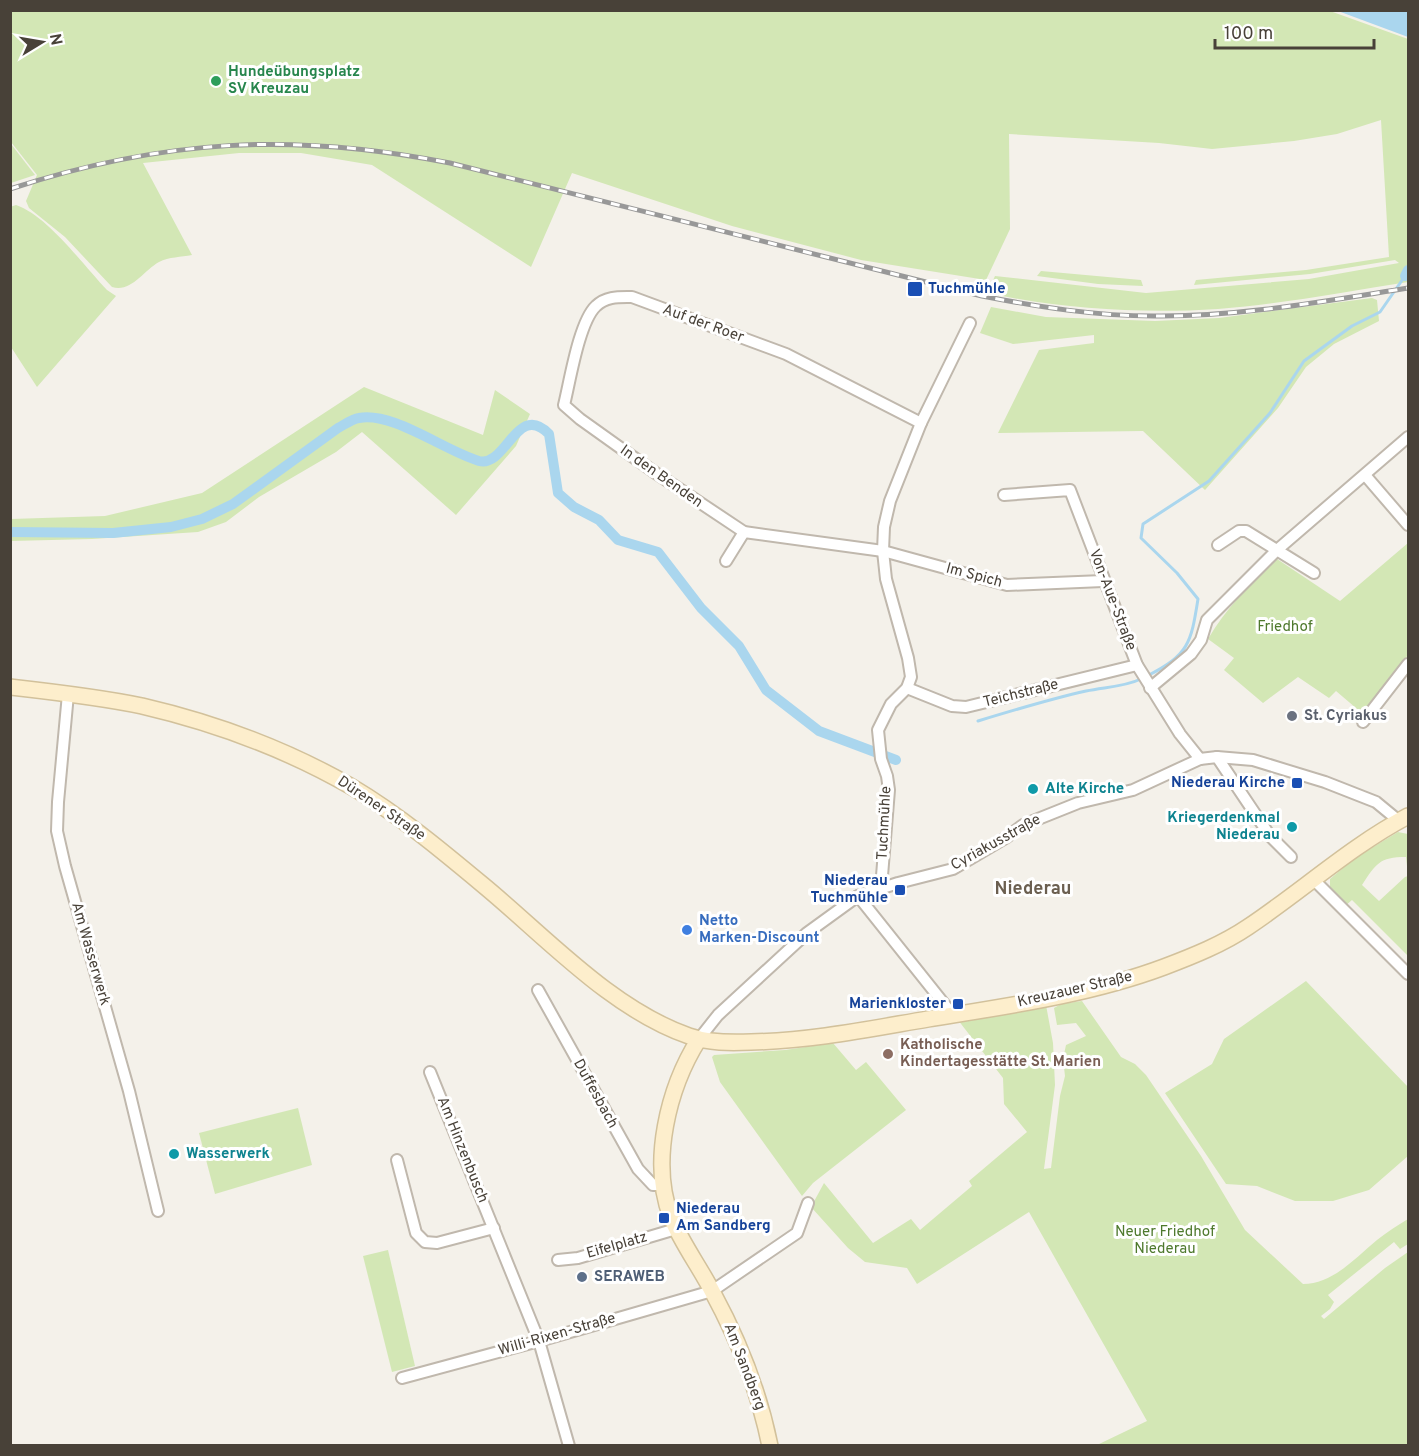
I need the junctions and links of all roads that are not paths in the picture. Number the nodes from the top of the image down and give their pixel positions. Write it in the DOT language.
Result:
graph roads {
  1 [pos="970,323"];
  2 [pos="580,419"];
  3 [pos="921,423"];
  4 [pos="1408,437"];
  5 [pos="1365,475"];
  6 [pos="1004,495"];
  7 [pos="1408,525"];
  8 [pos="744,532"];
  9 [pos="1218,545"];
  10 [pos="1277,550"];
  11 [pos="883,551"];
  12 [pos="726,561"];
  13 [pos="1314,573"];
  14 [pos="1103,581"];
  15 [pos="1408,664"];
  16 [pos="1144,677"];
  17 [pos="10,687"];
  18 [pos="907,688"];
  19 [pos="68,694"];
  20 [pos="1363,722"];
  21 [pos="1217,757"];
  22 [pos="1200,759"];
  23 [pos="1404,819"];
  24 [pos="1291,857"];
  25 [pos="1313,879"];
  26 [pos="881,888"];
  27 [pos="858,896"];
  28 [pos="1408,974"];
  29 [pos="538,990"];
  30 [pos="953,1015"];
  31 [pos="699,1039"];
  32 [pos="430,1072"];
  33 [pos="397,1160"];
  34 [pos="663,1185"];
  35 [pos="808,1203"];
  36 [pos="158,1211"];
  37 [pos="495,1228"];
  38 [pos="676,1229"];
  39 [pos="558,1260"];
  40 [pos="712,1291"];
  41 [pos="539,1341"];
  42 [pos="402,1378"];
  43 [pos="569,1446"];
  44 [pos="770,1446"];
  1 -- 3 [label="street"];
  2 -- 3 [label="street, Auf der Roer"];
  2 -- 8 [label="street, In den Benden"];
  3 -- 11 [label="street"];
  4 -- 5 [label="street, Teichstraße"];
  5 -- 7 [label="street"];
  5 -- 10 [label="street, Teichstraße"];
  6 -- 14 [label="street, Von-Aue-Straße"];
  8 -- 11 [label="street, In den Benden"];
  8 -- 12 [label="street"];
  9 -- 10 [label="street"];
  10 -- 13 [label="street"];
  10 -- 16 [label="street, Teichstraße"];
  11 -- 14 [label="street, Im Spich"];
  11 -- 18 [label="street"];
  14 -- 16 [label="street, Von-Aue-Straße"];
  15 -- 20 [label="street"];
  16 -- 18 [label="street, Teichstraße"];
  16 -- 22 [label="street, Von-Aue-Straße"];
  17 -- 19 [label="main road, Dürener Straße"];
  18 -- 26 [label="street, Tuchmühle"];
  19 -- 31 [label="main road, Dürener Straße"];
  19 -- 36 [label="street, Am Wasserwerk"];
  21 -- 22 [label="street, Cyriakusstraße"];
  21 -- 23 [label="street, Cyriakusstraße"];
  21 -- 24 [label="street"];
  22 -- 26 [label="street, Cyriakusstraße"];
  23 -- 25 [label="main road, Kreuzauer Straße"];
  25 -- 28 [label="street"];
  25 -- 30 [label="main road, Kreuzauer Straße"];
  26 -- 27 [label="street, Cyriakusstraße"];
  27 -- 30 [label="street"];
  27 -- 31 [label="street, Cyriakusstraße"];
  29 -- 34 [label="street, Duffesbach"];
  30 -- 31 [label="main road, Kreuzauer Straße"];
  31 -- 34 [label="main road, Am Sandberg"];
  32 -- 37 [label="street, Am Hinzenbusch"];
  33 -- 37 [label="street"];
  34 -- 38 [label="main road, Am Sandberg"];
  35 -- 40 [label="street"];
  37 -- 41 [label="street, Am Hinzenbusch"];
  38 -- 39 [label="street, Eifelplatz"];
  38 -- 40 [label="main road, Am Sandberg"];
  40 -- 41 [label="street, Willi-Rixen-Straße"];
  40 -- 44 [label="main road, Am Sandberg"];
  41 -- 42 [label="street, Willi-Rixen-Straße"];
  41 -- 43 [label="street, Am Hinzenbusch"];
}
